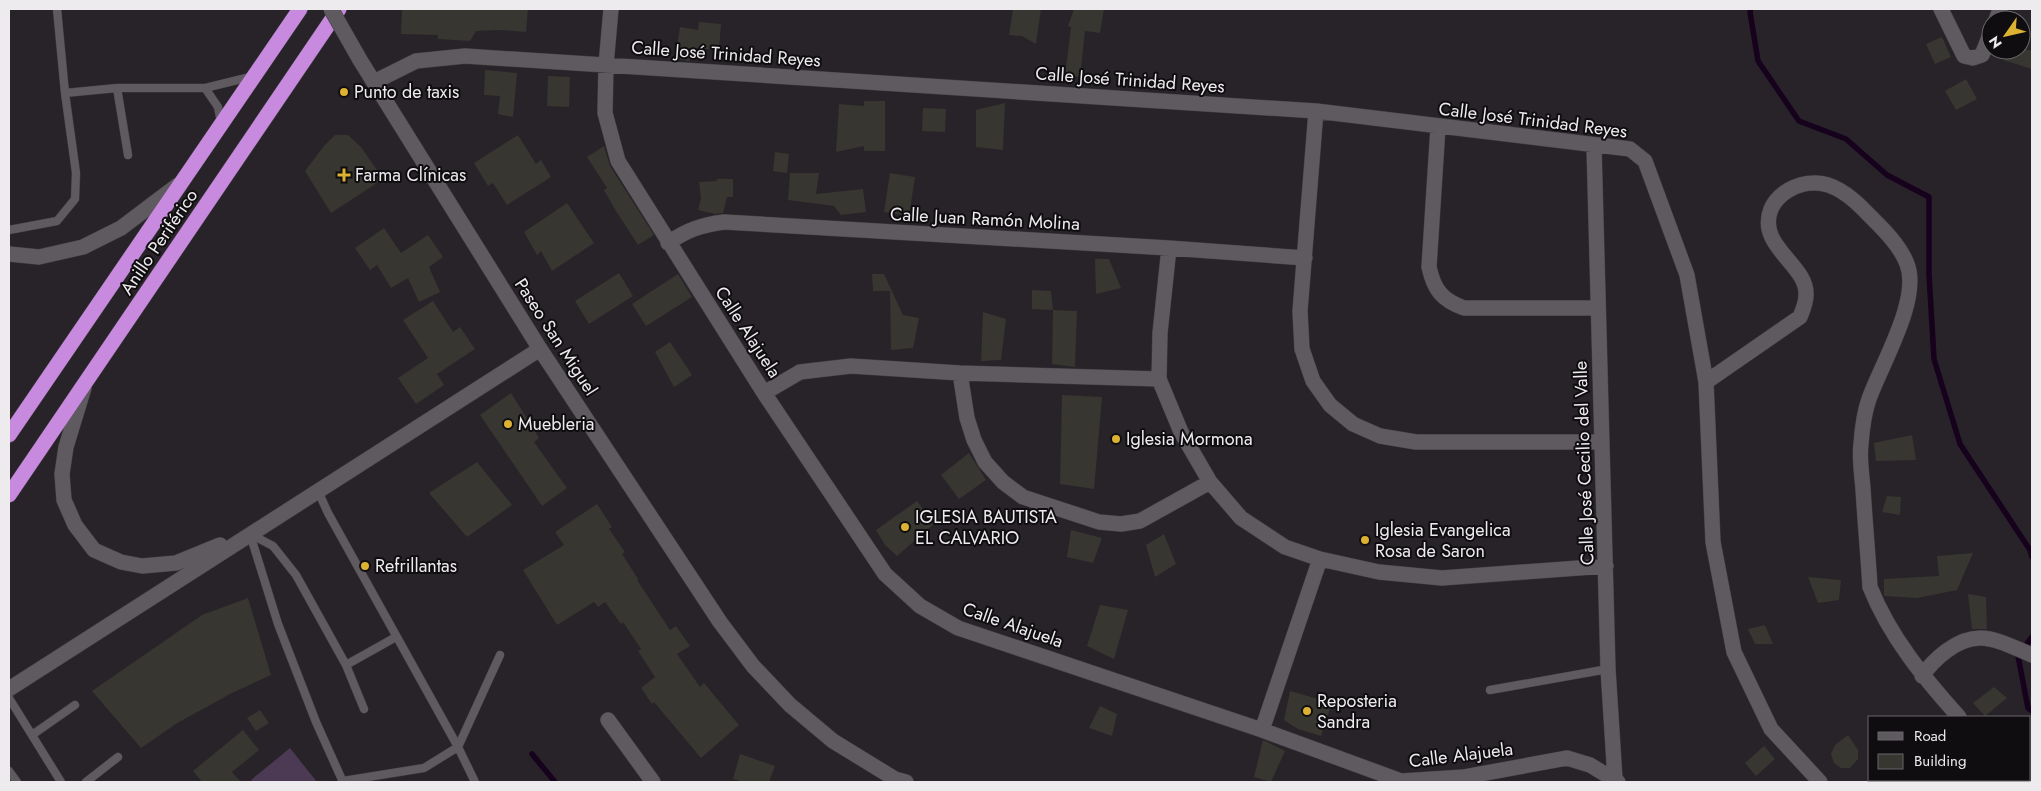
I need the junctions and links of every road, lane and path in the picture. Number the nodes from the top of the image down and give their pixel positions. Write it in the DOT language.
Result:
graph roads {
  1 [pos="57,9"];
  2 [pos="300,9"];
  3 [pos="331,9"];
  4 [pos="339,9"];
  5 [pos="611,9"];
  6 [pos="1941,9"];
  7 [pos="1981,55"];
  8 [pos="606,65"];
  9 [pos="255,76"];
  10 [pos="374,82"];
  11 [pos="117,88"];
  12 [pos="206,88"];
  13 [pos="65,92"];
  14 [pos="1316,111"];
  15 [pos="222,124"];
  16 [pos="1438,127"];
  17 [pos="1594,146"];
  18 [pos="128,155"];
  19 [pos="183,181"];
  20 [pos="9,230"];
  21 [pos="668,243"];
  22 [pos="1169,248"];
  23 [pos="9,254"];
  24 [pos="1305,258"];
  25 [pos="1598,308"];
  26 [pos="540,349"];
  27 [pos="960,373"];
  28 [pos="1158,379"];
  29 [pos="1706,382"];
  30 [pos="86,383"];
  31 [pos="764,393"];
  32 [pos="9,435"];
  33 [pos="1602,442"];
  34 [pos="1210,482"];
  35 [pos="318,491"];
  36 [pos="9,495"];
  37 [pos="250,534"];
  38 [pos="1320,559"];
  39 [pos="1606,566"];
  40 [pos="396,637"];
  41 [pos="500,655"];
  42 [pos="2032,655"];
  43 [pos="346,665"];
  44 [pos="1608,669"];
  45 [pos="1922,676"];
  46 [pos="9,689"];
  47 [pos="1490,690"];
  48 [pos="9,698"];
  49 [pos="75,705"];
  50 [pos="364,709"];
  51 [pos="1958,716"];
  52 [pos="608,720"];
  53 [pos="1262,730"];
  54 [pos="32,735"];
  55 [pos="458,747"];
  56 [pos="118,757"];
  57 [pos="9,771"];
  58 [pos="899,781"];
  59 [pos="1617,781"];
  60 [pos="17,782"];
  61 [pos="61,782"];
  62 [pos="86,782"];
  63 [pos="343,782"];
  64 [pos="475,782"];
  65 [pos="653,782"];
  66 [pos="1401,782"];
  67 [pos="1820,782"];
  1 -- 13 [label="lane"];
  2 -- 9 [label="highway, Anillo Periférico"];
  3 -- 10 [label="street, Paseo San Miguel, bridge"];
  4 -- 30 [label="highway, Anillo Periférico"];
  5 -- 8 [label="street, Calle Alajuela"];
  6 -- 7 [label="street"];
  8 -- 10 [label="street, Calle José Trinidad Reyes"];
  8 -- 14 [label="street, Calle José Trinidad Reyes"];
  8 -- 21 [label="street, Calle Alajuela"];
  9 -- 12 [label="lane"];
  9 -- 15 [label="highway, Anillo Periférico"];
  10 -- 26 [label="street, Paseo San Miguel"];
  11 -- 12 [label="lane"];
  11 -- 13 [label="lane"];
  11 -- 18 [label="lane"];
  12 -- 15 [label="lane"];
  13 -- 20 [label="lane"];
  14 -- 16 [label="street, Calle José Trinidad Reyes"];
  14 -- 24 [label="street"];
  15 -- 19 [label="highway, Anillo Periférico"];
  16 -- 17 [label="street, Calle José Trinidad Reyes"];
  16 -- 25 [label="street"];
  17 -- 25 [label="street, Calle José Cecilio del Valle"];
  17 -- 29 [label="street, Calle José Trinidad Reyes"];
  19 -- 23 [label="street"];
  19 -- 32 [label="highway, Anillo Periférico"];
  21 -- 22 [label="street, Calle Juan Ramón Molina"];
  21 -- 31 [label="street, Calle Alajuela"];
  22 -- 24 [label="street, Calle Juan Ramón Molina"];
  22 -- 28 [label="street"];
  24 -- 33 [label="street"];
  25 -- 33 [label="street, Calle José Cecilio del Valle"];
  26 -- 35 [label="street"];
  26 -- 58 [label="street, Paseo San Miguel"];
  27 -- 28 [label="street"];
  27 -- 31 [label="street"];
  27 -- 34 [label="street"];
  28 -- 34 [label="street"];
  29 -- 45 [label="street"];
  29 -- 67 [label="street, Calle José Trinidad Reyes"];
  30 -- 36 [label="highway, Anillo Periférico"];
  30 -- 37 [label="street"];
  31 -- 53 [label="street, Calle Alajuela"];
  33 -- 39 [label="street, Calle José Cecilio del Valle"];
  34 -- 38 [label="street"];
  35 -- 37 [label="street"];
  35 -- 40 [label="lane"];
  37 -- 43 [label="lane"];
  37 -- 46 [label="street"];
  37 -- 63 [label="lane"];
  38 -- 39 [label="street"];
  38 -- 53 [label="street"];
  39 -- 44 [label="street, Calle José Cecilio del Valle"];
  40 -- 43 [label="lane"];
  40 -- 55 [label="lane"];
  41 -- 55 [label="lane"];
  42 -- 45 [label="street"];
  43 -- 50 [label="lane"];
  44 -- 47 [label="lane"];
  44 -- 59 [label="street, Calle José Cecilio del Valle"];
  45 -- 51 [label="street"];
  48 -- 54 [label="lane"];
  49 -- 54 [label="lane"];
  52 -- 65 [label="street"];
  53 -- 66 [label="street, Calle Alajuela"];
  54 -- 61 [label="lane"];
  55 -- 63 [label="lane"];
  55 -- 64 [label="lane"];
  56 -- 62 [label="lane"];
  57 -- 60 [label="lane"];
  59 -- 66 [label="street, Calle Alajuela"];
}
